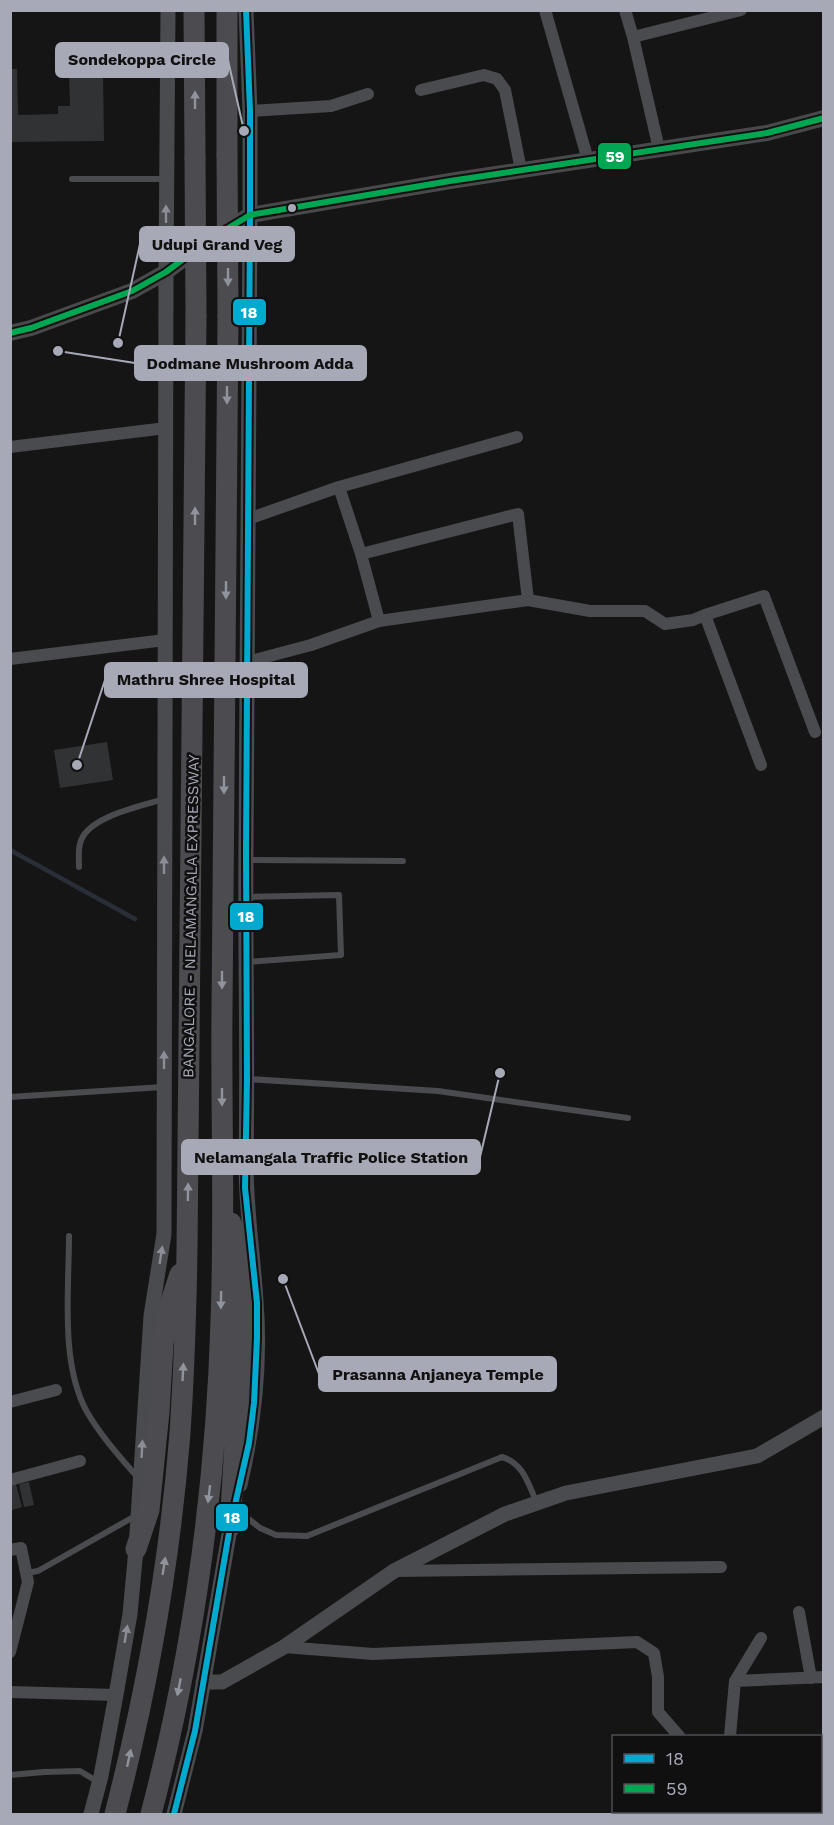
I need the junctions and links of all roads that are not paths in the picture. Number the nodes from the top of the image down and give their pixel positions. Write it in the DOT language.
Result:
graph roads {
  1 [pos="168,10"];
  2 [pos="194,10"];
  3 [pos="227,10"];
  4 [pos="246,10"];
  5 [pos="545,10"];
  6 [pos="625,10"];
  7 [pos="741,10"];
  8 [pos="633,37"];
  9 [pos="421,90"];
  10 [pos="368,94"];
  11 [pos="250,111"];
  12 [pos="824,118"];
  13 [pos="659,149"];
  14 [pos="588,160"];
  15 [pos="521,170"];
  16 [pos="72,178"];
  17 [pos="166,179"];
  18 [pos="250,215"];
  19 [pos="166,272"];
  20 [pos="10,333"];
  21 [pos="166,428"];
  22 [pos="517,437"];
  23 [pos="10,447"];
  24 [pos="339,487"];
  25 [pos="248,519"];
  26 [pos="361,554"];
  27 [pos="528,600"];
  28 [pos="705,615"];
  29 [pos="379,621"];
  30 [pos="165,640"];
  31 [pos="10,659"];
  32 [pos="247,662"];
  33 [pos="815,732"];
  34 [pos="761,765"];
  35 [pos="164,799"];
  36 [pos="246,860"];
  37 [pos="403,861"];
  38 [pos="79,867"];
  39 [pos="246,897"];
  40 [pos="247,962"];
  41 [pos="247,1079"];
  42 [pos="164,1087"];
  43 [pos="10,1097"];
  44 [pos="628,1118"];
  45 [pos="223,1178"];
  46 [pos="69,1236"];
  47 [pos="187,1250"];
  48 [pos="56,1390"];
  49 [pos="10,1402"];
  50 [pos="824,1417"];
  51 [pos="80,1461"];
  52 [pos="10,1480"];
  53 [pos="140,1480"];
  54 [pos="537,1503"];
  55 [pos="138,1514"];
  56 [pos="232,1517"];
  57 [pos="136,1549"];
  58 [pos="10,1550"];
  59 [pos="722,1567"];
  60 [pos="394,1571"];
  61 [pos="26,1573"];
  62 [pos="799,1612"];
  63 [pos="761,1638"];
  64 [pos="284,1647"];
  65 [pos="10,1652"];
  66 [pos="817,1678"];
  67 [pos="735,1681"];
  68 [pos="203,1682"];
  69 [pos="10,1692"];
  70 [pos="117,1695"];
  71 [pos="677,1735"];
  72 [pos="730,1735"];
  73 [pos="10,1775"];
  74 [pos="99,1782"];
  75 [pos="91,1815"];
  76 [pos="115,1815"];
  77 [pos="151,1815"];
  78 [pos="174,1815"];
  1 -- 17 [label="street"];
  47 -- 2 [label="highway, BANGALORE - NELAMANGALA EXPRESSWAY, one-way, bridge"];
  3 -- 45 [label="highway, BANGALORE - NELAMANGALA EXPRESSWAY, one-way, bridge"];
  4 -- 11 [label="street"];
  5 -- 14 [label="street"];
  6 -- 8 [label="street"];
  7 -- 8 [label="street"];
  8 -- 13 [label="street"];
  9 -- 15 [label="street"];
  10 -- 11 [label="street"];
  11 -- 18 [label="street"];
  12 -- 13 [label="main road"];
  13 -- 14 [label="main road"];
  14 -- 15 [label="main road"];
  15 -- 18 [label="main road"];
  16 -- 17 [label="lane"];
  19 -- 17 [label="street, one-way"];
  18 -- 19 [label="main road"];
  18 -- 25 [label="street"];
  19 -- 20 [label="main road"];
  19 -- 21 [label="street"];
  21 -- 23 [label="street"];
  21 -- 30 [label="street"];
  22 -- 24 [label="street"];
  24 -- 25 [label="street"];
  24 -- 26 [label="street"];
  25 -- 32 [label="street"];
  26 -- 27 [label="street"];
  26 -- 29 [label="street"];
  27 -- 28 [label="street"];
  27 -- 29 [label="street"];
  28 -- 33 [label="street"];
  28 -- 34 [label="street"];
  29 -- 32 [label="street"];
  30 -- 31 [label="street"];
  30 -- 35 [label="street"];
  32 -- 36 [label="street"];
  35 -- 38 [label="lane"];
  42 -- 35 [label="street, one-way"];
  36 -- 37 [label="lane"];
  36 -- 39 [label="street"];
  39 -- 40 [label="street"];
  39 -- 40 [label="lane"];
  40 -- 41 [label="street"];
  41 -- 44 [label="lane"];
  41 -- 56 [label="street"];
  42 -- 43 [label="lane"];
  53 -- 42 [label="street, one-way"];
  45 -- 56 [label="highway"];
  45 -- 77 [label="highway, BANGALORE - NELAMANGALA EXPRESSWAY, one-way"];
  46 -- 53 [label="lane"];
  47 -- 57 [label="highway"];
  76 -- 47 [label="highway, BANGALORE - NELAMANGALA EXPRESSWAY, one-way"];
  48 -- 49 [label="street"];
  50 -- 54 [label="street"];
  51 -- 52 [label="street"];
  53 -- 55 [label="street"];
  54 -- 56 [label="lane"];
  54 -- 60 [label="street"];
  55 -- 57 [label="street"];
  55 -- 61 [label="lane"];
  56 -- 68 [label="street"];
  70 -- 57 [label="street, one-way"];
  58 -- 61 [label="street"];
  59 -- 60 [label="street"];
  60 -- 64 [label="street"];
  61 -- 65 [label="street"];
  62 -- 66 [label="street"];
  63 -- 67 [label="street"];
  64 -- 68 [label="street"];
  64 -- 71 [label="street"];
  66 -- 67 [label="street"];
  67 -- 72 [label="street"];
  68 -- 78 [label="street"];
  69 -- 70 [label="street"];
  70 -- 74 [label="street"];
  73 -- 74 [label="lane"];
  74 -- 75 [label="street"];
}
